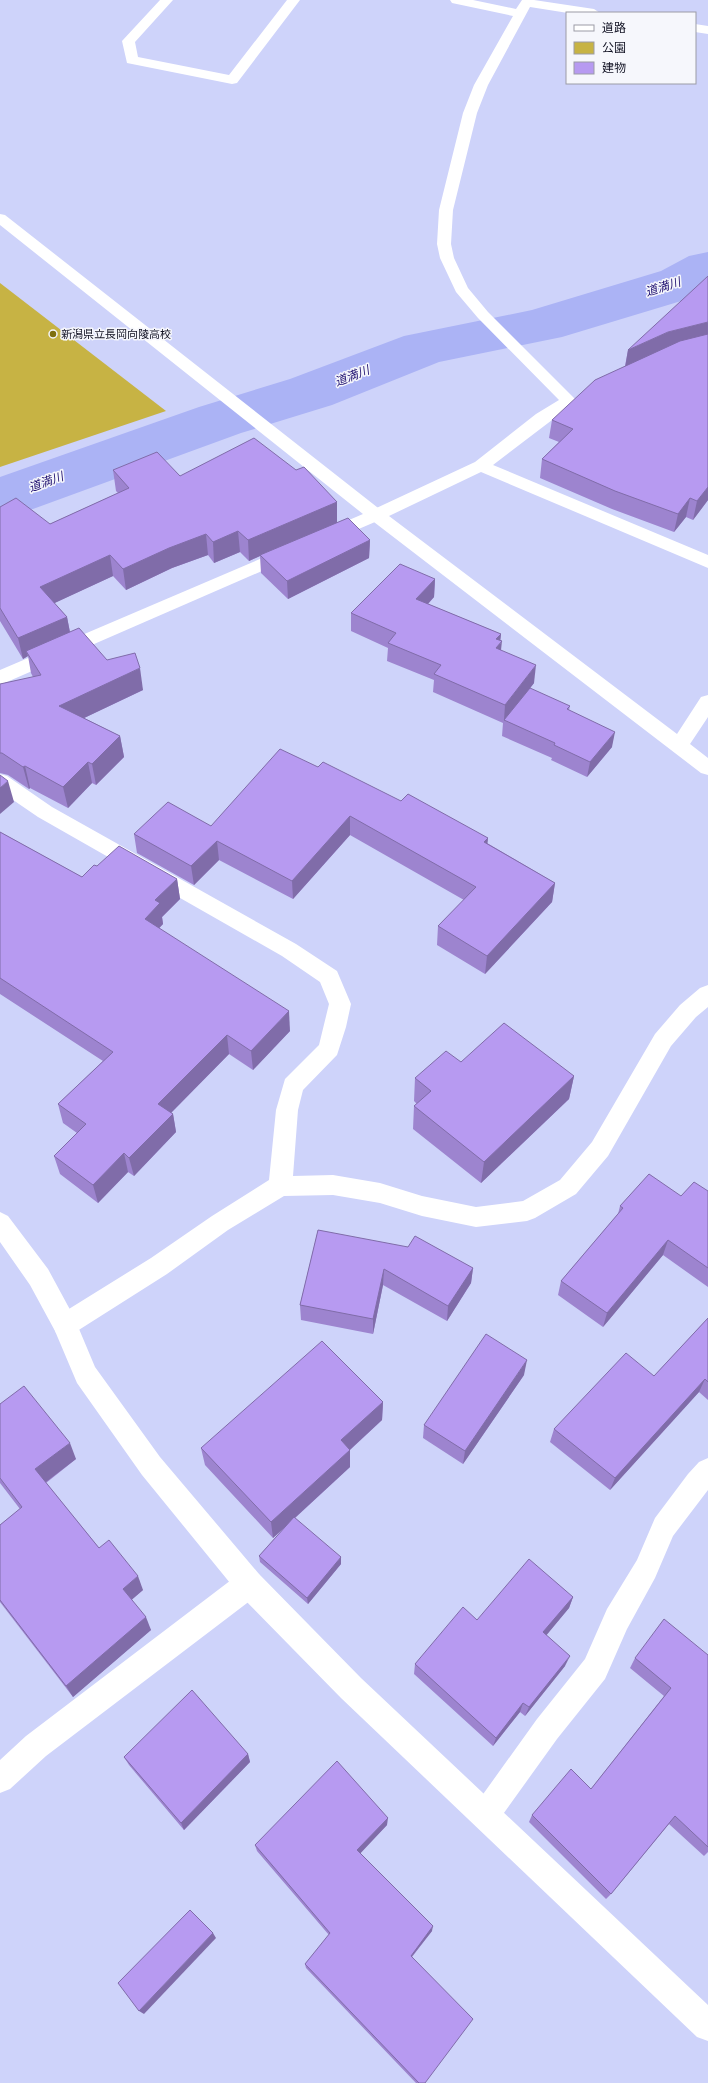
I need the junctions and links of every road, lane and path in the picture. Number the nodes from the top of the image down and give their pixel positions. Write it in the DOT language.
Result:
graph roads {
  1 [pos="167,0"];
  2 [pos="294,0"];
  3 [pos="456,0"];
  4 [pos="525,6"];
  5 [pos="584,12"];
  6 [pos="696,28"];
  7 [pos="708,30"];
  8 [pos="0,218"];
  9 [pos="481,466"];
  10 [pos="376,515"];
  11 [pos="708,562"];
  12 [pos="0,678"];
  13 [pos="708,702"];
  14 [pos="679,746"];
  15 [pos="708,768"];
  16 [pos="0,781"];
  17 [pos="708,994"];
  18 [pos="280,1186"];
  19 [pos="0,1223"];
  20 [pos="65,1325"];
  21 [pos="708,1471"];
  22 [pos="249,1584"];
  23 [pos="0,1779"];
  24 [pos="486,1814"];
  25 [pos="708,2026"];
  1 -- 2 [label="street"];
  3 -- 4 [label="street"];
  4 -- 5 [label="street"];
  4 -- 9 [label="street"];
  6 -- 7 [label="street"];
  8 -- 10 [label="street"];
  9 -- 10 [label="street"];
  9 -- 11 [label="street"];
  10 -- 12 [label="street"];
  10 -- 14 [label="street"];
  13 -- 14 [label="street"];
  14 -- 15 [label="street"];
  16 -- 18 [label="street"];
  17 -- 18 [label="street"];
  18 -- 20 [label="street"];
  19 -- 20 [label="street"];
  20 -- 22 [label="street"];
  21 -- 24 [label="street"];
  22 -- 23 [label="street"];
  22 -- 24 [label="street"];
  24 -- 25 [label="street"];
}
